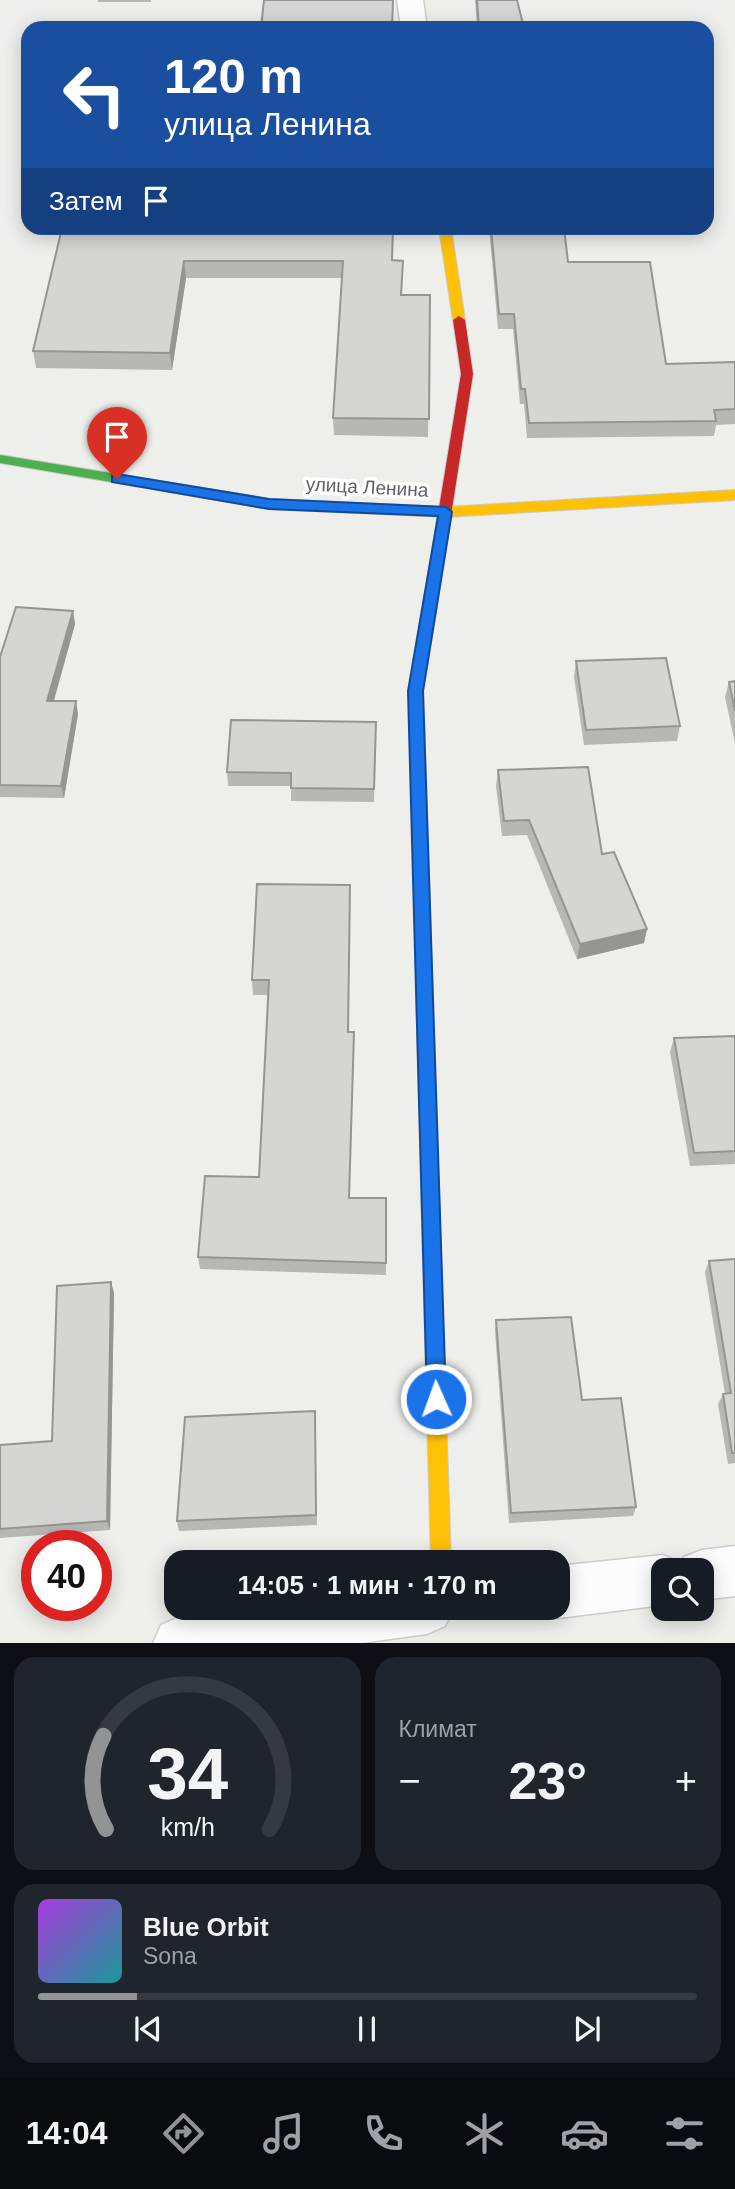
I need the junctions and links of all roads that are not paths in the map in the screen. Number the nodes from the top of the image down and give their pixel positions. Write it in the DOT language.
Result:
graph roads {
  1 [pos="410,0"];
  2 [pos="413,21"];
  3 [pos="446,235"];
  4 [pos="0,458"];
  5 [pos="735,495"];
  6 [pos="446,512"];
  7 [pos="441,1550"];
  8 [pos="735,1571"];
  9 [pos="714,1574"];
  10 [pos="651,1581"];
  11 [pos="570,1591"];
  12 [pos="342,1620"];
  13 [pos="179,1643"];
  1 -- 2 [label="street"];
  3 -- 6 [label="main road"];
  4 -- 6 [label="main road, улица Ленина"];
  5 -- 6 [label="main road, улица Ленина"];
  6 -- 7 [label="main road"];
  8 -- 9 [label="street"];
  10 -- 11 [label="street"];
  12 -- 13 [label="street"];
}
